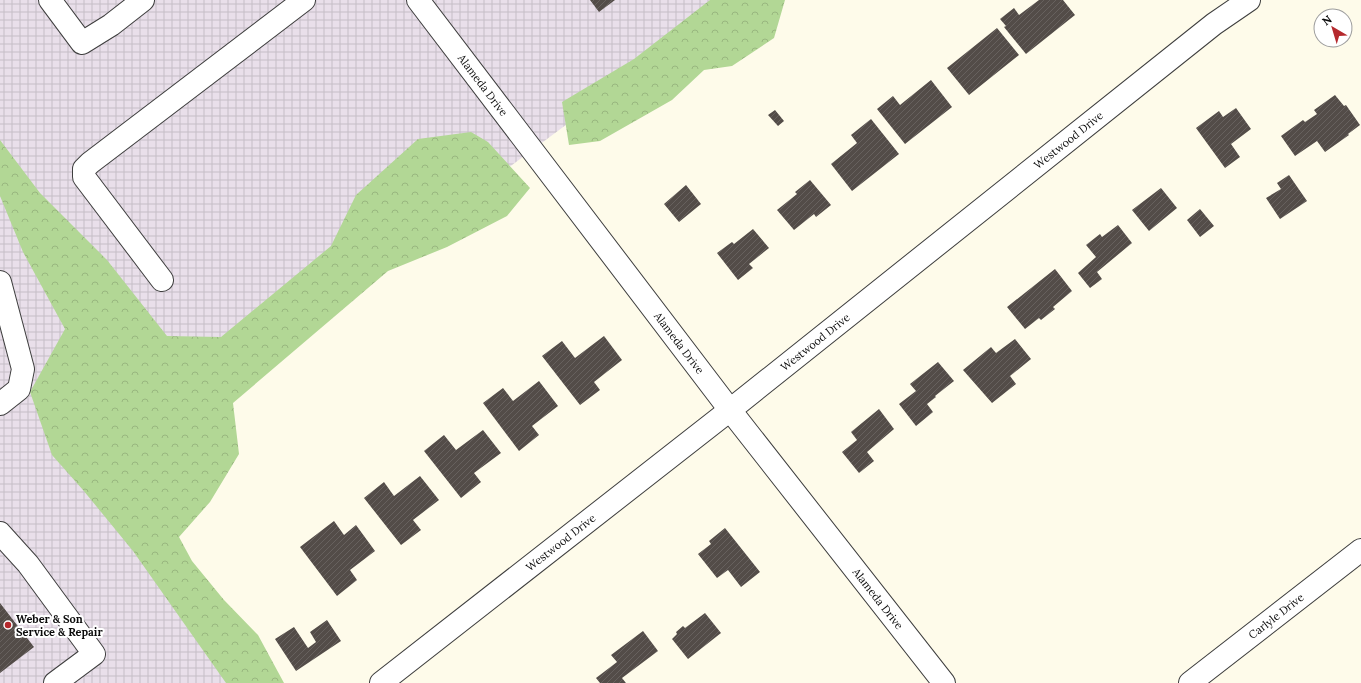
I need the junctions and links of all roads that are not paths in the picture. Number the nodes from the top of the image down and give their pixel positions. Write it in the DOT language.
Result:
graph roads {
  1 [pos="50,0"];
  2 [pos="144,0"];
  3 [pos="304,0"];
  4 [pos="418,0"];
  5 [pos="1249,0"];
  6 [pos="162,280"];
  7 [pos="0,282"];
  8 [pos="0,404"];
  9 [pos="730,410"];
  10 [pos="0,533"];
  11 [pos="1361,550"];
  12 [pos="55,683"];
  13 [pos="380,683"];
  14 [pos="944,683"];
  15 [pos="1190,683"];
  1 -- 2 [label="street"];
  3 -- 6 [label="street"];
  4 -- 9 [label="street, Alameda Drive"];
  5 -- 9 [label="street, Westwood Drive"];
  7 -- 8 [label="street"];
  9 -- 13 [label="street, Westwood Drive"];
  9 -- 14 [label="street, Alameda Drive"];
  10 -- 12 [label="street"];
  11 -- 15 [label="street, Carlyle Drive"];
}
